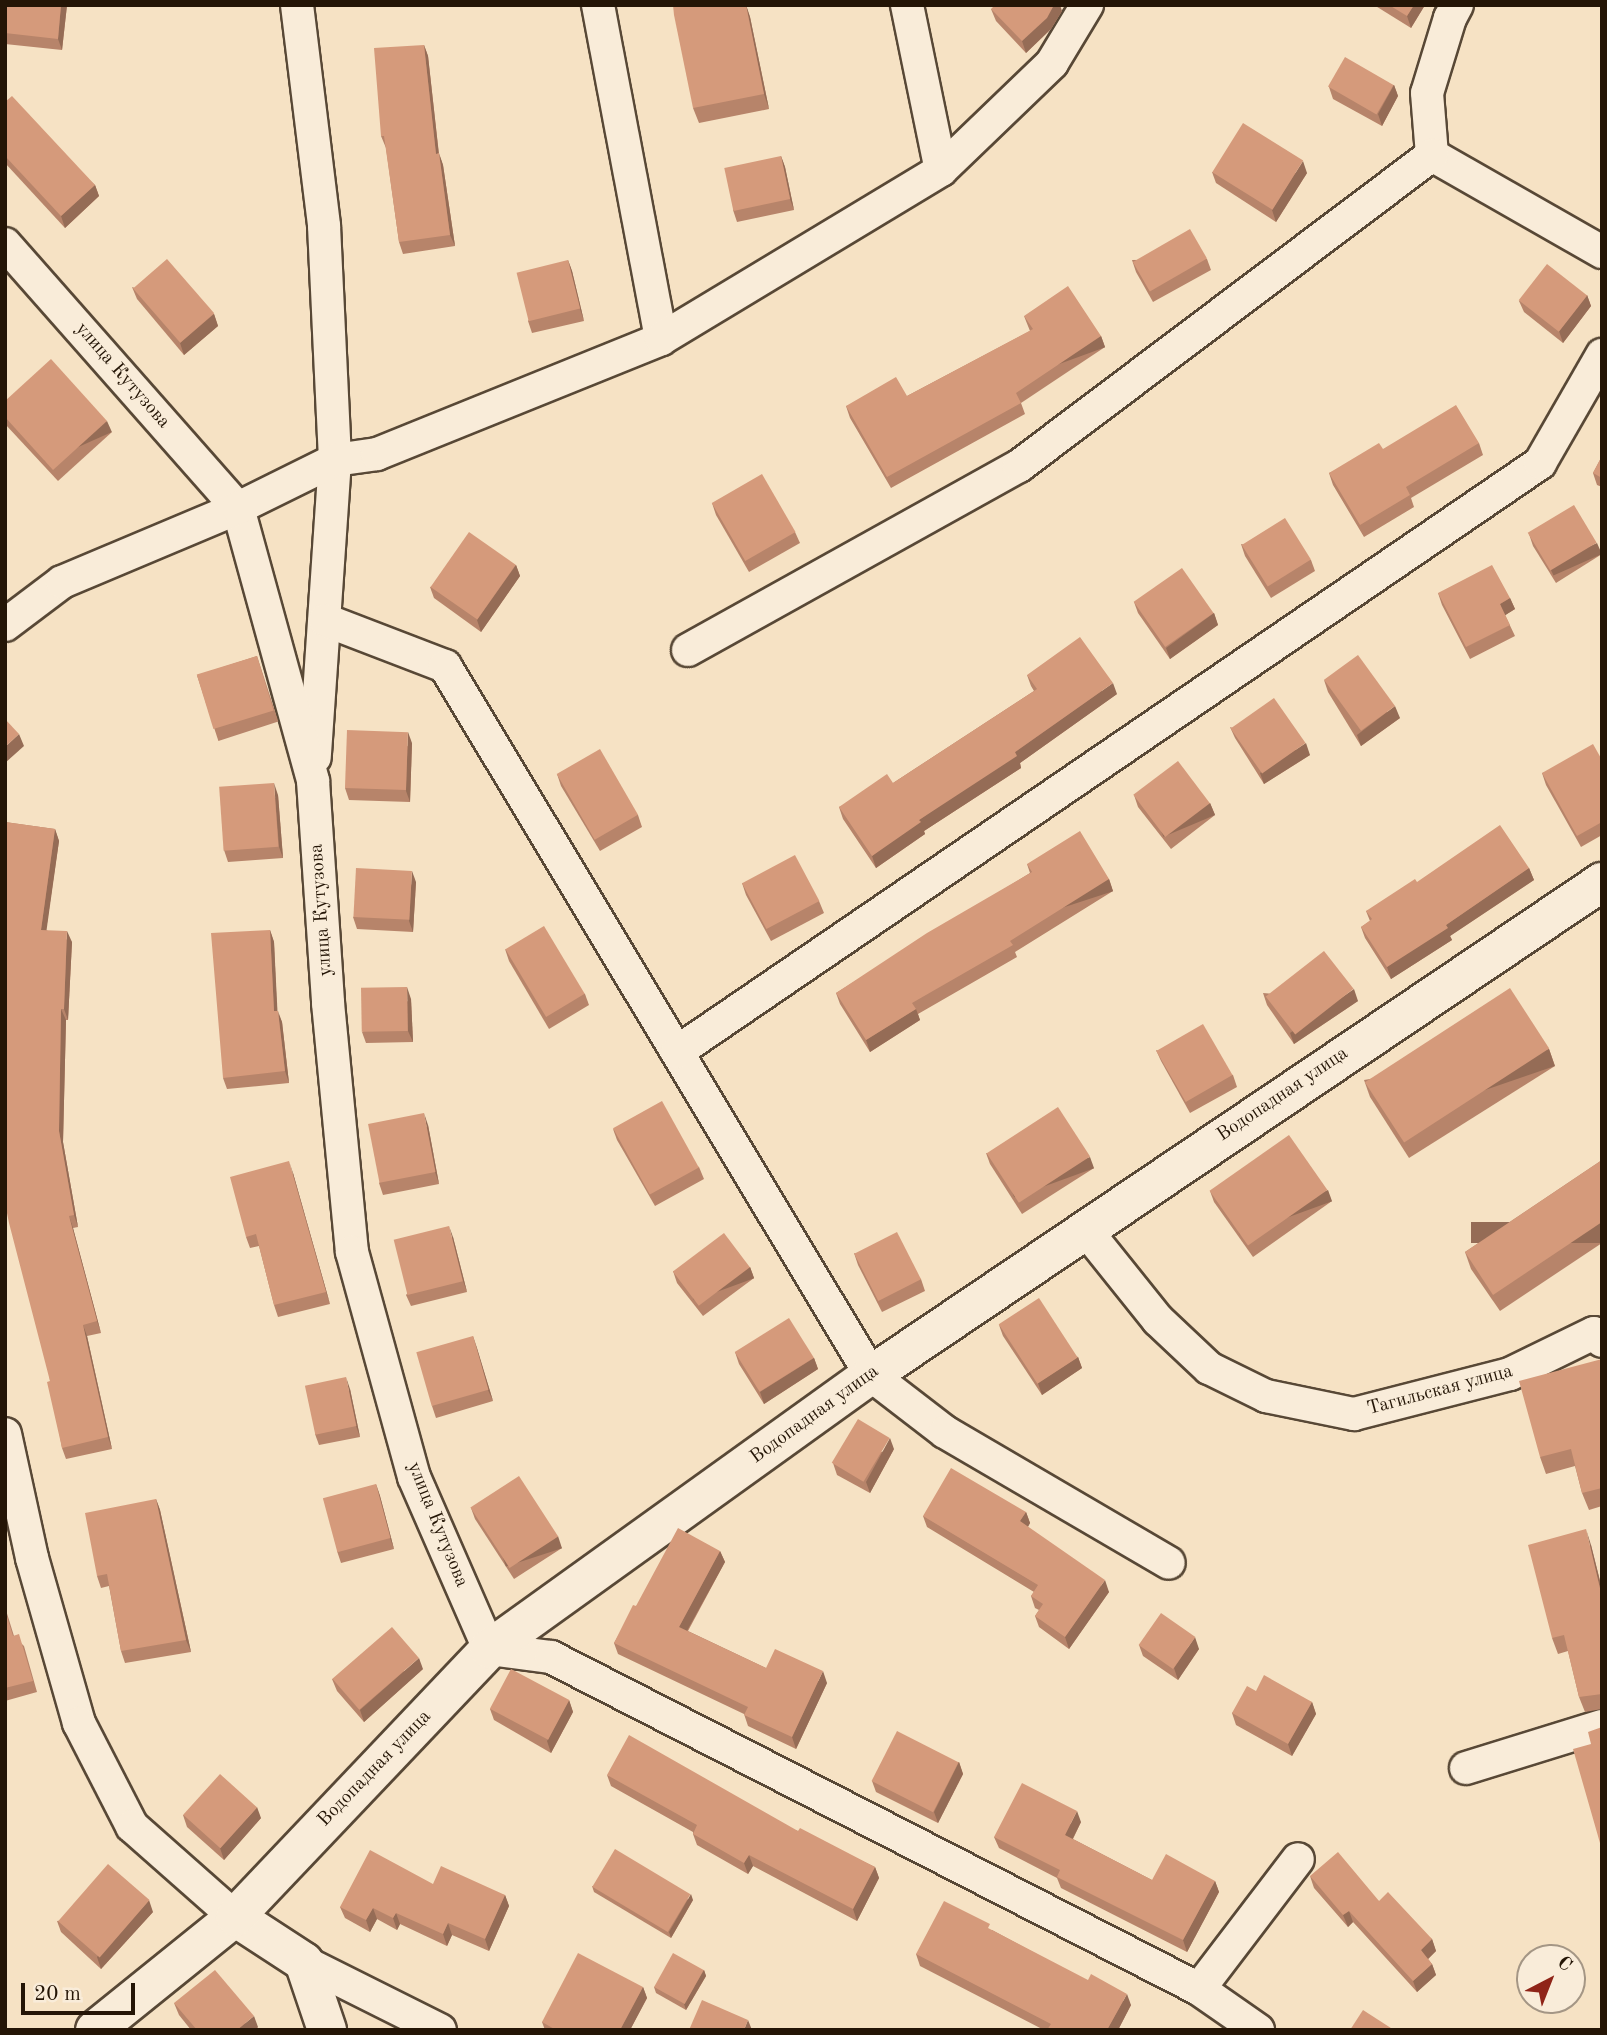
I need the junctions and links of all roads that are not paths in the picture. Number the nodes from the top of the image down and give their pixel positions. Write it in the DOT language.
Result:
graph roads {
  1 [pos="297,5"];
  2 [pos="598,5"];
  3 [pos="907,5"];
  4 [pos="1087,5"];
  5 [pos="1457,5"];
  6 [pos="1432,155"];
  7 [pos="941,170"];
  8 [pos="5,244"];
  9 [pos="1602,252"];
  10 [pos="661,338"];
  11 [pos="1602,355"];
  12 [pos="335,460"];
  13 [pos="238,508"];
  14 [pos="324,620"];
  15 [pos="5,625"];
  16 [pos="688,650"];
  17 [pos="313,781"];
  18 [pos="1602,881"];
  19 [pos="677,1052"];
  20 [pos="1085,1229"];
  21 [pos="1599,1333"];
  22 [pos="871,1375"];
  23 [pos="5,1434"];
  24 [pos="1169,1563"];
  25 [pos="489,1650"];
  26 [pos="1602,1726"];
  27 [pos="1466,1768"];
  28 [pos="1297,1858"];
  29 [pos="235,1917"];
  30 [pos="304,1962"];
  31 [pos="1199,1989"];
  32 [pos="95,2030"];
  33 [pos="327,2030"];
  34 [pos="440,2030"];
  35 [pos="1258,2030"];
  1 -- 12 [label="street"];
  2 -- 10 [label="street"];
  3 -- 7 [label="street"];
  4 -- 7 [label="street"];
  5 -- 6 [label="street"];
  6 -- 9 [label="street"];
  6 -- 16 [label="street"];
  7 -- 10 [label="street"];
  8 -- 13 [label="street, улица Кутузова"];
  10 -- 12 [label="street"];
  11 -- 19 [label="street"];
  12 -- 13 [label="street"];
  12 -- 14 [label="street"];
  13 -- 15 [label="street"];
  13 -- 17 [label="street, улица Кутузова"];
  14 -- 17 [label="street"];
  14 -- 19 [label="street"];
  17 -- 25 [label="street, улица Кутузова"];
  18 -- 20 [label="street, Водопадная улица"];
  19 -- 22 [label="street"];
  20 -- 21 [label="street, Тагильская улица"];
  20 -- 22 [label="street, Водопадная улица"];
  22 -- 24 [label="street"];
  22 -- 25 [label="street, Водопадная улица"];
  23 -- 29 [label="street"];
  25 -- 29 [label="street, Водопадная улица"];
  25 -- 31 [label="street"];
  26 -- 27 [label="street"];
  28 -- 31 [label="street"];
  29 -- 30 [label="street"];
  29 -- 32 [label="street, Водопадная улица"];
  30 -- 33 [label="street"];
  30 -- 34 [label="street"];
  31 -- 35 [label="street"];
}
